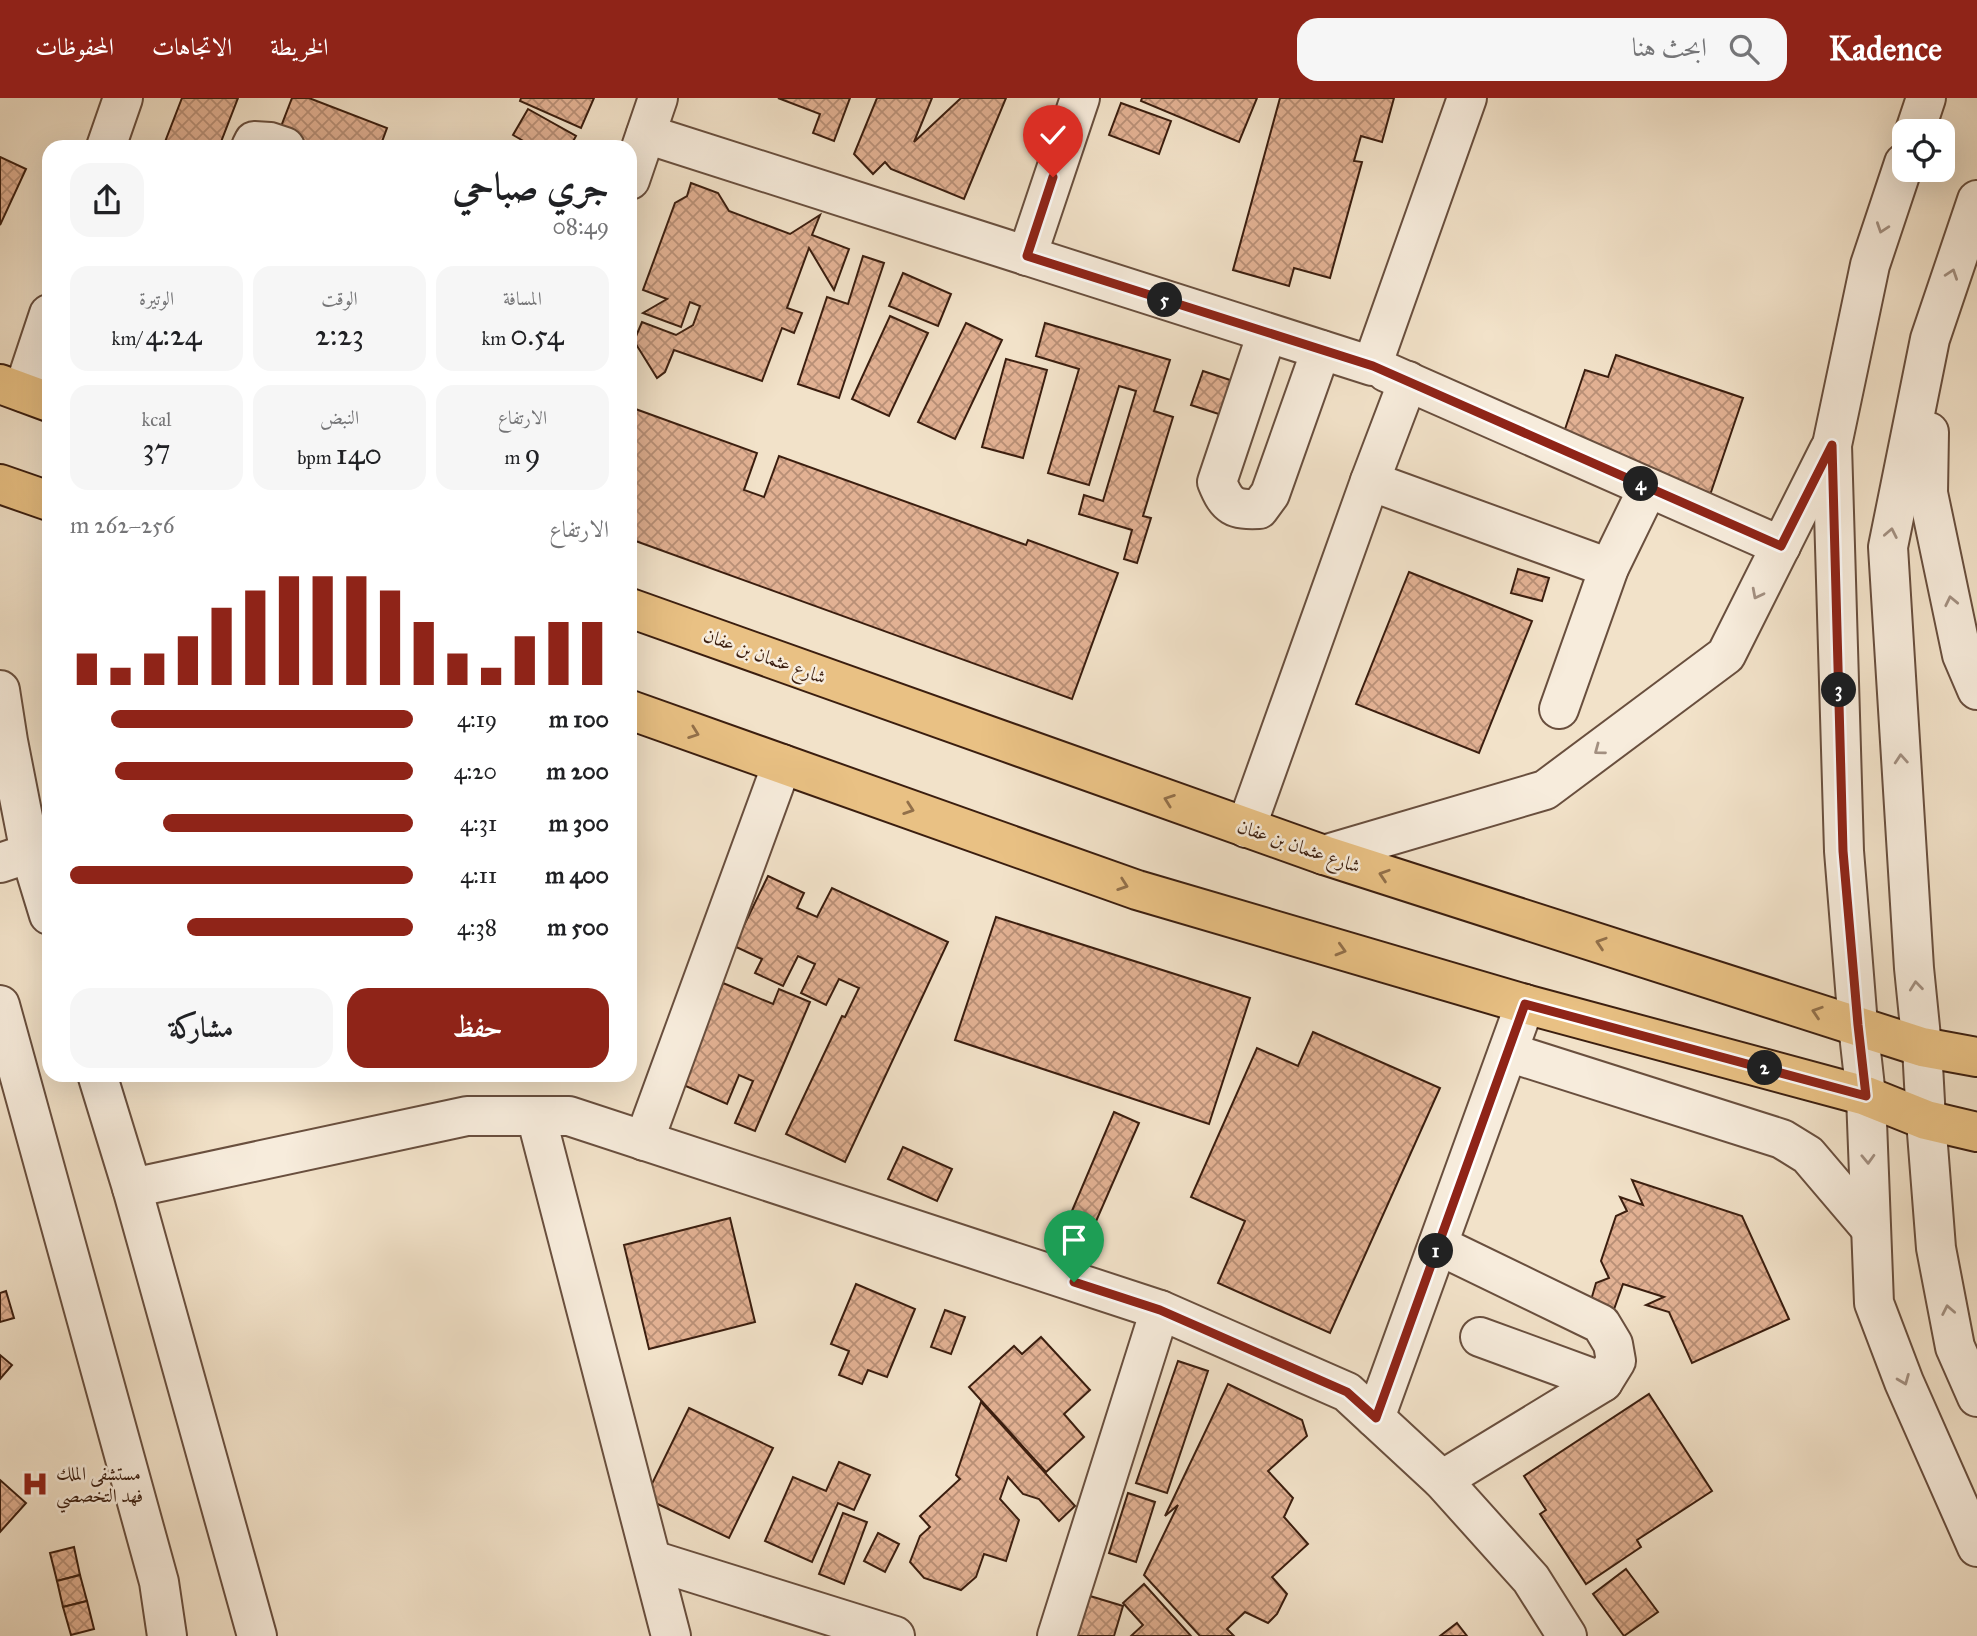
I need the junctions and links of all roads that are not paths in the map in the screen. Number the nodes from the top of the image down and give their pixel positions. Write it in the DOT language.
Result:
graph roads {
  1 [pos="123,98"];
  2 [pos="658,98"];
  3 [pos="1080,98"];
  4 [pos="1467,98"];
  5 [pos="1926,98"];
  6 [pos="1919,119"];
  7 [pos="646,134"];
  8 [pos="108,140"];
  9 [pos="637,160"];
  10 [pos="1898,182"];
  11 [pos="1977,200"];
  12 [pos="1027,256"];
  13 [pos="1267,333"];
  14 [pos="42,336"];
  15 [pos="1930,339"];
  16 [pos="1321,350"];
  17 [pos="1373,366"];
  18 [pos="1408,381"];
  19 [pos="24,393"];
  20 [pos="1832,445"];
  21 [pos="1370,481"];
  22 [pos="0,484"];
  23 [pos="1648,488"];
  24 [pos="42,499"];
  25 [pos="1781,546"];
  26 [pos="1609,568"];
  27 [pos="637,610"];
  28 [pos="0,690"];
  29 [pos="1977,690"];
  30 [pos="1559,709"];
  31 [pos="637,712"];
  32 [pos="4,742"];
  33 [pos="782,764"];
  34 [pos="1246,828"];
  35 [pos="1324,855"];
  36 [pos="15,858"];
  37 [pos="42,903"];
  38 [pos="1525,1004"];
  39 [pos="0,1005"];
  40 [pos="1858,1025"];
  41 [pos="1922,1047"];
  42 [pos="1508,1052"];
  43 [pos="1977,1057"];
  44 [pos="99,1082"];
  45 [pos="1866,1096"];
  46 [pos="536,1116"];
  47 [pos="1926,1120"];
  48 [pos="1977,1132"];
  49 [pos="644,1141"];
  50 [pos="132,1188"];
  51 [pos="1871,1229"];
  52 [pos="1438,1245"];
  53 [pos="1160,1310"];
  54 [pos="1480,1337"];
  55 [pos="1603,1382"];
  56 [pos="1977,1397"];
  57 [pos="1376,1418"];
  58 [pos="1442,1480"];
  59 [pos="1977,1547"];
  60 [pos="652,1560"];
  61 [pos="167,1636"];
  62 [pos="257,1636"];
  63 [pos="671,1636"];
  64 [pos="895,1636"];
  65 [pos="1057,1636"];
  66 [pos="1567,1636"];
  1 -- 8 [label="street"];
  2 -- 7 [label="street"];
  3 -- 12 [label="street"];
  4 -- 17 [label="street"];
  5 -- 6 [label="street"];
  7 -- 9 [label="street"];
  7 -- 12 [label="street"];
  10 -- 20 [label="street, one-way"];
  15 -- 11 [label="street, one-way"];
  12 -- 13 [label="street"];
  13 -- 16 [label="street"];
  13 -- 16 [label="street"];
  14 -- 19 [label="street"];
  29 -- 15 [label="street, one-way"];
  41 -- 15 [label="street, one-way"];
  16 -- 17 [label="street"];
  17 -- 18 [label="street"];
  18 -- 21 [label="street"];
  18 -- 23 [label="street"];
  20 -- 25 [label="street"];
  20 -- 40 [label="street"];
  21 -- 26 [label="street"];
  21 -- 34 [label="street"];
  22 -- 24 [label="main road"];
  23 -- 25 [label="street"];
  23 -- 26 [label="street"];
  25 -- 35 [label="street, one-way"];
  26 -- 30 [label="street"];
  34 -- 27 [label="main road, شارع عثمان بن عفان, one-way"];
  28 -- 32 [label="street"];
  31 -- 33 [label="main road, one-way"];
  32 -- 36 [label="street"];
  33 -- 38 [label="main road, one-way"];
  33 -- 49 [label="street"];
  34 -- 35 [label="main road, شارع عثمان بن عفان"];
  40 -- 35 [label="main road, شارع عثمان بن عفان, one-way"];
  36 -- 37 [label="street"];
  38 -- 42 [label="street"];
  38 -- 45 [label="main road"];
  39 -- 61 [label="street"];
  40 -- 41 [label="main road, شارع عثمان بن عفان"];
  40 -- 45 [label="street"];
  41 -- 43 [label="main road, شارع عثمان بن عفان"];
  41 -- 47 [label="street"];
  42 -- 51 [label="street"];
  42 -- 52 [label="street"];
  44 -- 50 [label="street"];
  45 -- 47 [label="main road"];
  45 -- 51 [label="street, one-way"];
  46 -- 49 [label="street"];
  46 -- 50 [label="street"];
  46 -- 60 [label="street"];
  47 -- 48 [label="main road"];
  56 -- 47 [label="street, one-way"];
  49 -- 53 [label="street"];
  50 -- 62 [label="street"];
  51 -- 59 [label="street, one-way"];
  52 -- 55 [label="street"];
  52 -- 57 [label="street"];
  53 -- 57 [label="street"];
  53 -- 65 [label="street"];
  54 -- 55 [label="street"];
  55 -- 58 [label="street"];
  57 -- 58 [label="street"];
  58 -- 66 [label="street"];
  60 -- 63 [label="street"];
  60 -- 64 [label="street"];
}
